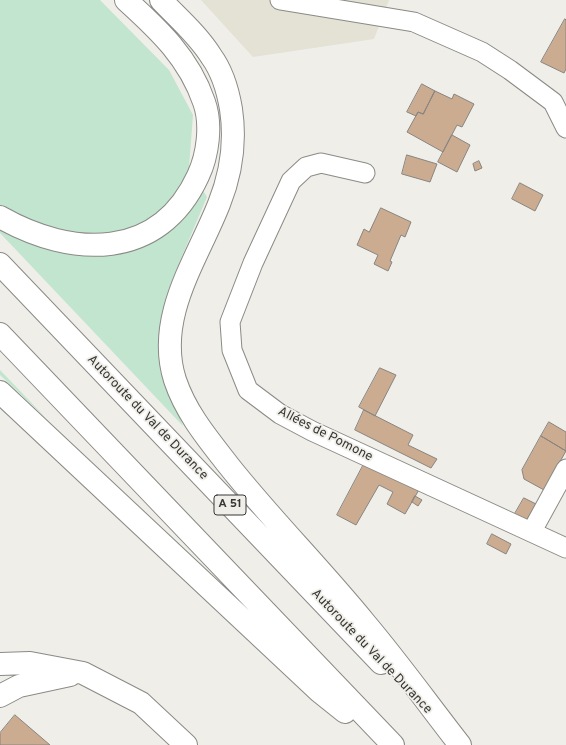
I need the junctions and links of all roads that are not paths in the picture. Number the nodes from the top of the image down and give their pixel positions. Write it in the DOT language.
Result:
graph roads {
  1 [pos="126,0"];
  2 [pos="161,0"];
  3 [pos="280,0"];
  4 [pos="566,128"];
  5 [pos="365,173"];
  6 [pos="0,217"];
  7 [pos="0,264"];
  8 [pos="0,334"];
  9 [pos="0,392"];
  10 [pos="566,469"];
  11 [pos="532,531"];
  12 [pos="566,548"];
  13 [pos="0,664"];
  14 [pos="83,673"];
  15 [pos="0,696"];
  16 [pos="186,745"];
  17 [pos="384,745"];
  18 [pos="393,745"];
  19 [pos="460,745"];
  1 -- 6 [label="main road"];
  2 -- 19 [label="main road"];
  3 -- 4 [label="street"];
  5 -- 11 [label="street, Allées de Pomone"];
  7 -- 19 [label="main road, Autoroute du Val de Durance / A 51"];
  8 -- 18 [label="main road"];
  9 -- 17 [label="main road"];
  10 -- 11 [label="street"];
  11 -- 12 [label="street, Allées de Pomone"];
  13 -- 14 [label="main road"];
  14 -- 15 [label="main road"];
  14 -- 16 [label="main road"];
}
